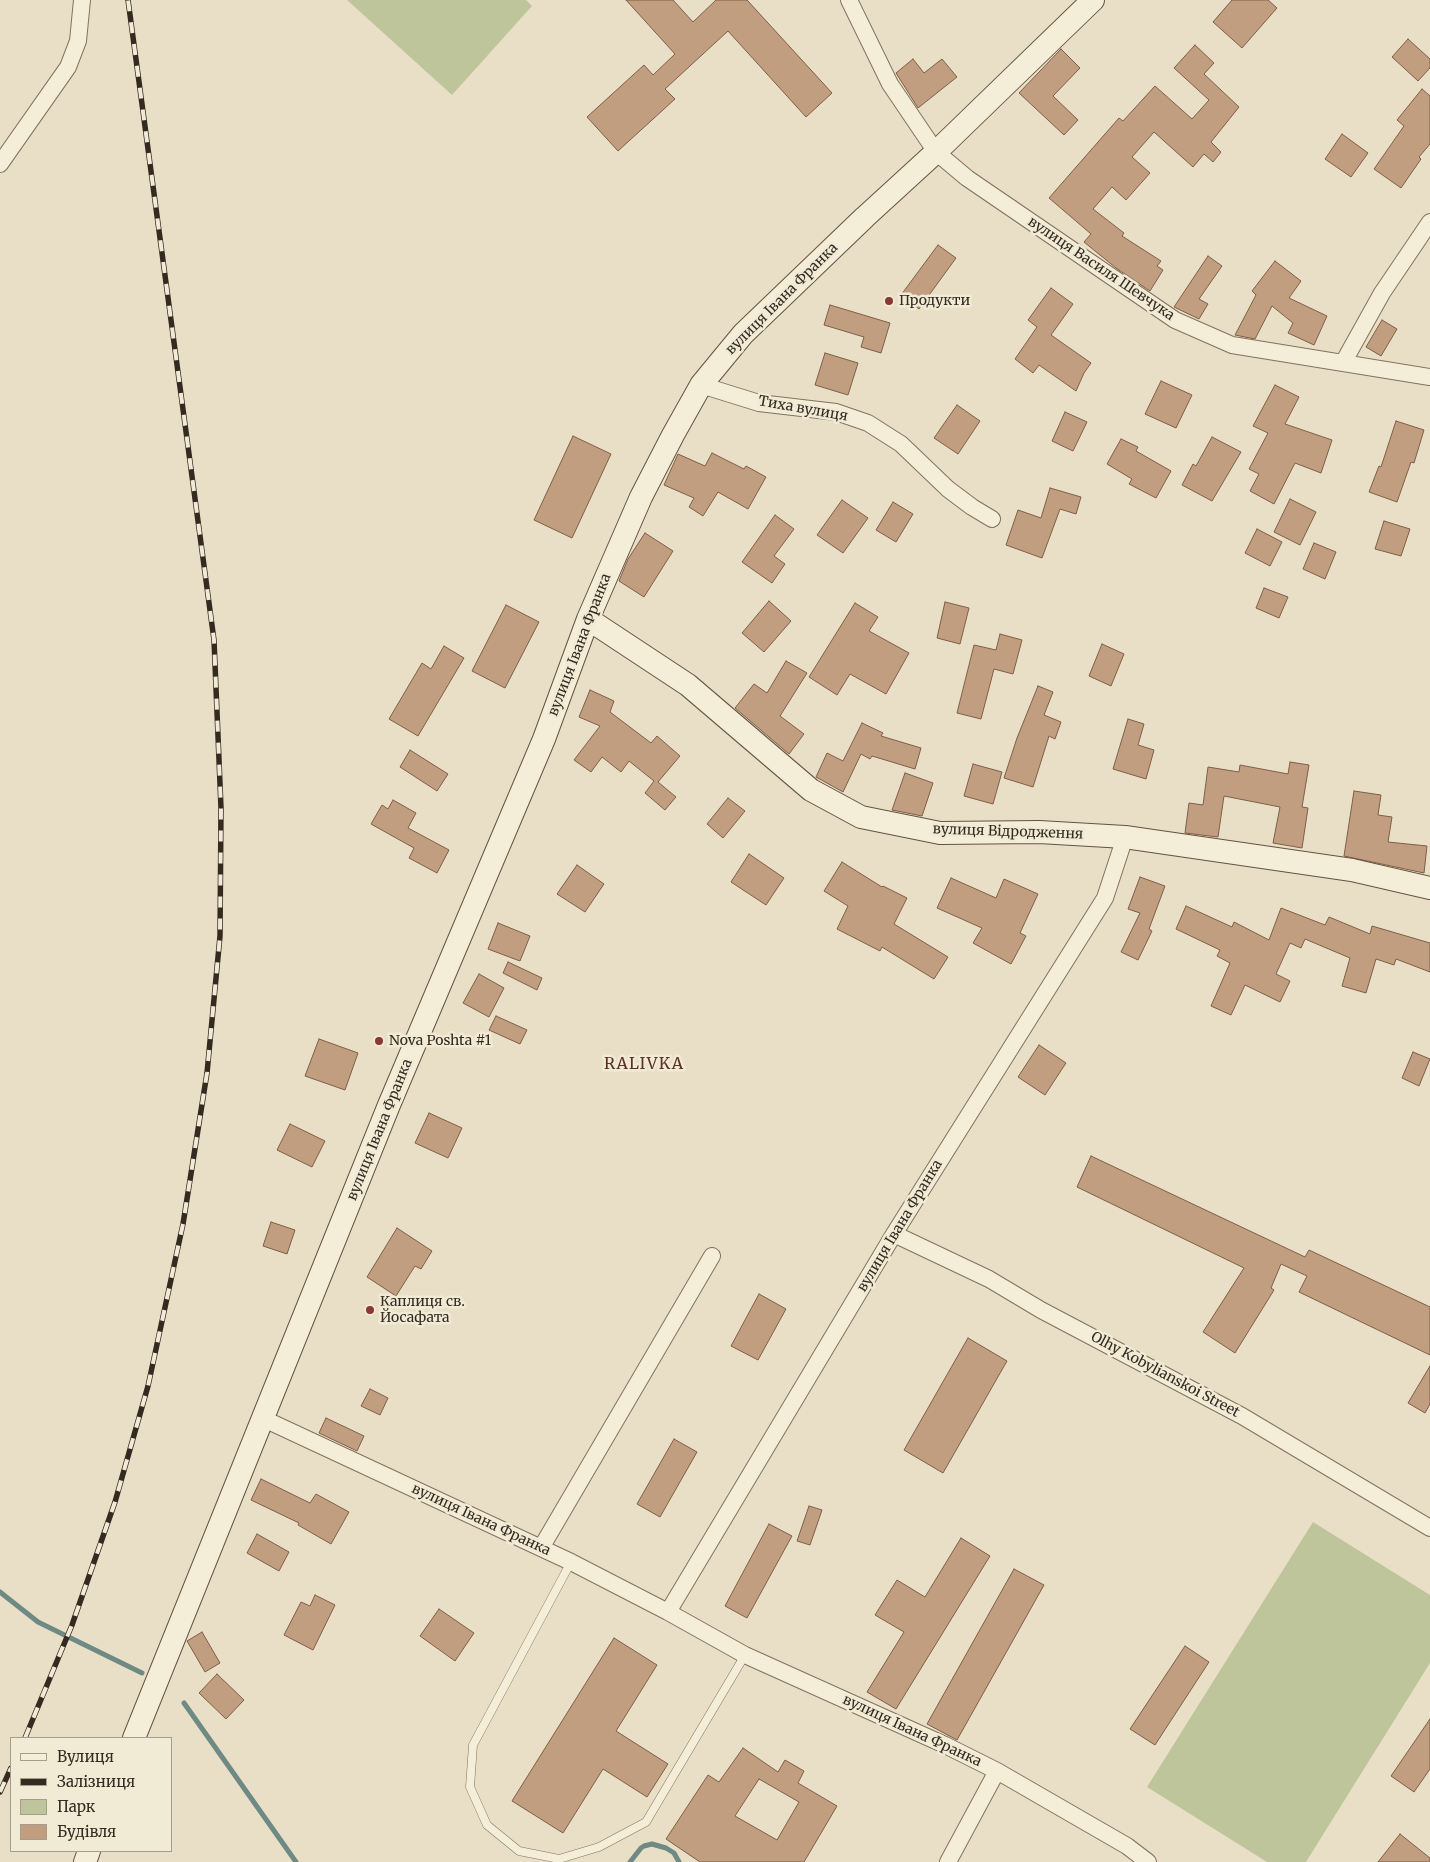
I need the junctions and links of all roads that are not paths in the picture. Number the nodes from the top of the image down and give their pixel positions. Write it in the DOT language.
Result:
graph roads {
  1 [pos="82,0"];
  2 [pos="849,0"];
  3 [pos="1093,0"];
  4 [pos="936,152"];
  5 [pos="0,164"];
  6 [pos="1430,222"];
  7 [pos="1343,363"];
  8 [pos="1430,377"];
  9 [pos="701,385"];
  10 [pos="992,519"];
  11 [pos="588,619"];
  12 [pos="1125,837"];
  13 [pos="1430,888"];
  14 [pos="894,1234"];
  15 [pos="712,1256"];
  16 [pos="264,1419"];
  17 [pos="1430,1528"];
  18 [pos="541,1548"];
  19 [pos="571,1562"];
  20 [pos="668,1612"];
  21 [pos="745,1655"];
  22 [pos="134,1737"];
  23 [pos="997,1770"];
  24 [pos="948,1862"];
  25 [pos="1148,1862"];
  1 -- 5 [label="street"];
  2 -- 4 [label="street, вулиця Василя Шевчука"];
  3 -- 4 [label="main road, вулиця Івана Франка"];
  4 -- 7 [label="street, вулиця Василя Шевчука"];
  4 -- 9 [label="main road, вулиця Івана Франка"];
  6 -- 7 [label="street"];
  7 -- 8 [label="street, вулиця Василя Шевчука"];
  9 -- 10 [label="street, Тиха вулиця"];
  9 -- 11 [label="main road, вулиця Івана Франка"];
  11 -- 12 [label="main road, вулиця Відродження"];
  11 -- 16 [label="main road, вулиця Івана Франка"];
  12 -- 13 [label="main road, вулиця Відродження"];
  12 -- 14 [label="street, вулиця Івана Франка"];
  14 -- 17 [label="street, Olhy Kobylianskoi Street"];
  14 -- 20 [label="street, вулиця Івана Франка"];
  15 -- 18 [label="street"];
  16 -- 18 [label="street, вулиця Івана Франка"];
  16 -- 22 [label="main road, вулиця Івана Франка"];
  18 -- 19 [label="street, вулиця Івана Франка"];
  19 -- 20 [label="street, вулиця Івана Франка"];
  19 -- 21 [label="lane"];
  20 -- 21 [label="street, вулиця Івана Франка"];
  21 -- 23 [label="street, вулиця Івана Франка"];
  23 -- 24 [label="street"];
  23 -- 25 [label="street, вулиця Івана Франка"];
}
